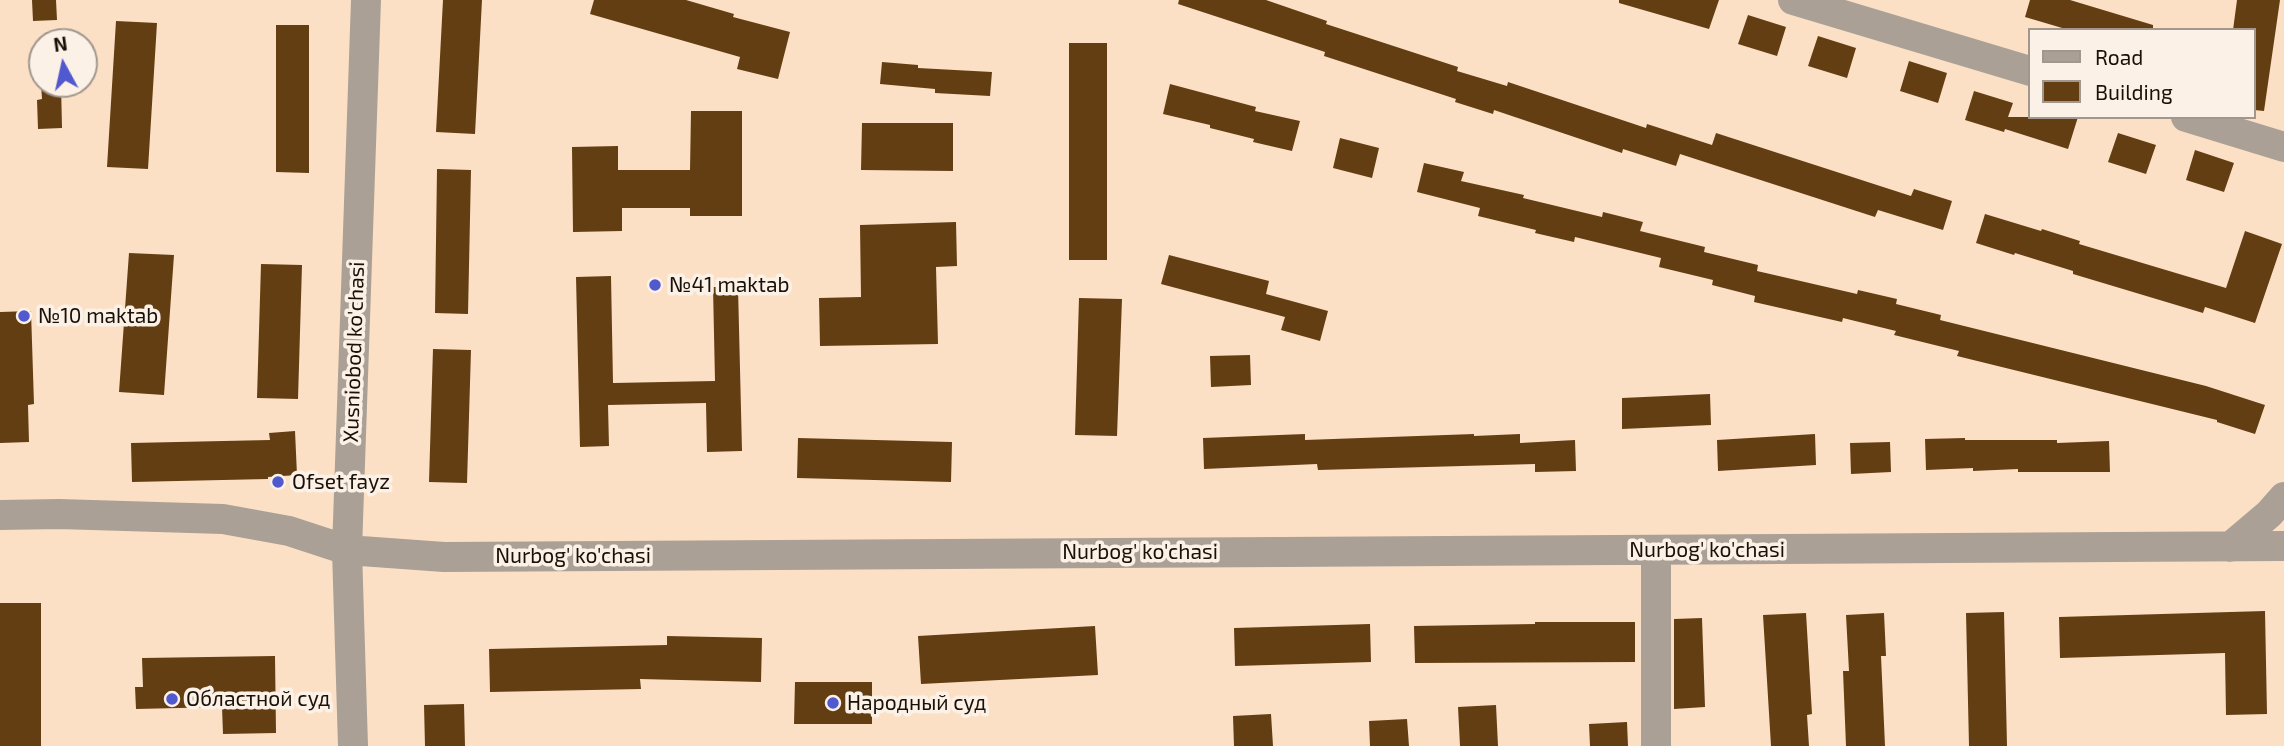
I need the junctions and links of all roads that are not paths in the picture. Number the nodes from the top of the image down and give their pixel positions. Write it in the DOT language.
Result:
graph roads {
  1 [pos="366,0"];
  2 [pos="1793,0"];
  3 [pos="2028,70"];
  4 [pos="2193,119"];
  5 [pos="2284,146"];
  6 [pos="2284,497"];
  7 [pos="0,515"];
  8 [pos="2284,546"];
  9 [pos="2230,547"];
  10 [pos="347,550"];
  11 [pos="1657,550"];
  12 [pos="353,746"];
  13 [pos="1656,746"];
  1 -- 10 [label="street, Xusniobod ko'chasi"];
  2 -- 3 [label="street"];
  4 -- 5 [label="street"];
  6 -- 9 [label="street"];
  7 -- 10 [label="street, Nurbog' ko'chasi"];
  8 -- 9 [label="street, Nurbog' ko'chasi"];
  9 -- 11 [label="street, Nurbog' ko'chasi"];
  10 -- 11 [label="street, Nurbog' ko'chasi"];
  10 -- 12 [label="street, Xusniobod ko'chasi"];
  11 -- 13 [label="street"];
}
